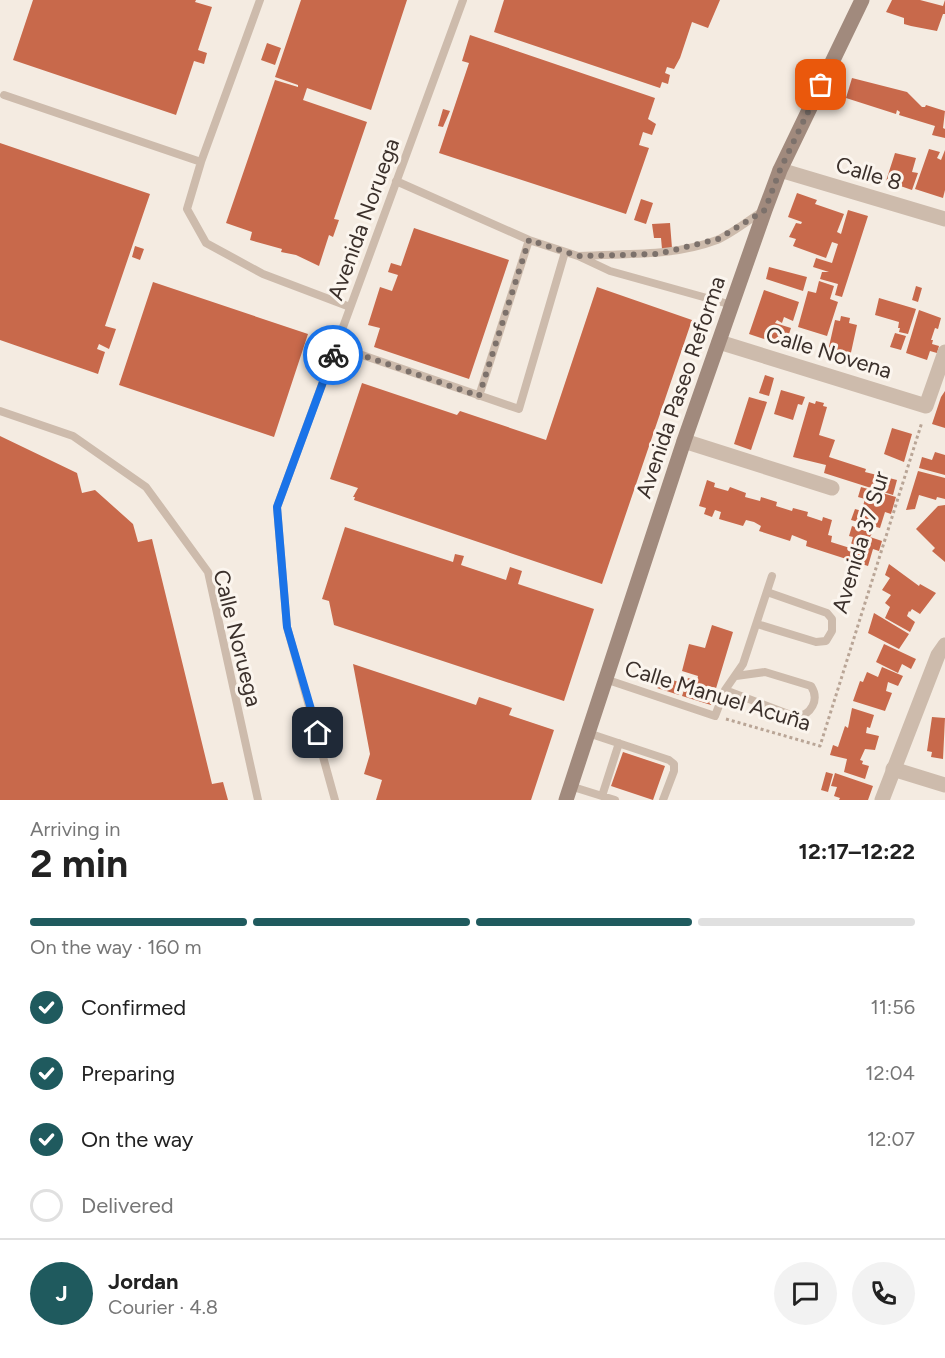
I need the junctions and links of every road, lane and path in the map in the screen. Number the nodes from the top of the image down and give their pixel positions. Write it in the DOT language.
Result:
graph roads {
  1 [pos="260,0"];
  2 [pos="463,0"];
  3 [pos="862,0"];
  4 [pos="4,95"];
  5 [pos="201,162"];
  6 [pos="780,170"];
  7 [pos="396,181"];
  8 [pos="765,210"];
  9 [pos="945,219"];
  10 [pos="529,240"];
  11 [pos="565,252"];
  12 [pos="578,256"];
  13 [pos="732,306"];
  14 [pos="350,307"];
  15 [pos="719,342"];
  16 [pos="336,346"];
  17 [pos="945,352"];
  18 [pos="479,396"];
  19 [pos="927,406"];
  20 [pos="0,411"];
  21 [pos="684,441"];
  22 [pos="832,488"];
  23 [pos="772,576"];
  24 [pos="767,592"];
  25 [pos="757,624"];
  26 [pos="943,652"];
  27 [pos="736,676"];
  28 [pos="605,679"];
  29 [pos="725,690"];
  30 [pos="715,716"];
  31 [pos="588,733"];
  32 [pos="619,743"];
  33 [pos="820,746"];
  34 [pos="893,769"];
  35 [pos="945,785"];
  36 [pos="568,793"];
  37 [pos="602,796"];
  38 [pos="258,800"];
  39 [pos="335,800"];
  40 [pos="615,800"];
  41 [pos="663,800"];
  42 [pos="882,800"];
  1 -- 5 [label="lane"];
  2 -- 7 [label="lane, Avenida Noruega"];
  3 -- 6 [label="main road, Avenida Paseo Reforma"];
  4 -- 5 [label="lane"];
  5 -- 14 [label="lane"];
  6 -- 8 [label="main road, Avenida Paseo Reforma"];
  6 -- 9 [label="street, Calle 8"];
  7 -- 10 [label="lane"];
  7 -- 14 [label="lane, Avenida Noruega"];
  8 -- 12 [label="lane"];
  8 -- 13 [label="main road, Avenida Paseo Reforma"];
  10 -- 11 [label="lane"];
  10 -- 18 [label="lane"];
  11 -- 12 [label="lane"];
  11 -- 18 [label="lane"];
  12 -- 13 [label="lane"];
  13 -- 15 [label="main road, Avenida Paseo Reforma"];
  14 -- 16 [label="lane, Avenida Noruega"];
  15 -- 19 [label="street, Calle Novena"];
  15 -- 21 [label="main road, Avenida Paseo Reforma"];
  16 -- 18 [label="lane"];
  16 -- 39 [label="lane, Avenida Noruega"];
  17 -- 19 [label="street"];
  19 -- 33 [label="path, Avenida 37 Sur"];
  20 -- 38 [label="lane, Calle Noruega"];
  21 -- 22 [label="street"];
  21 -- 28 [label="main road, Avenida Paseo Reforma"];
  23 -- 24 [label="lane"];
  24 -- 25 [label="lane"];
  24 -- 25 [label="lane"];
  25 -- 27 [label="lane"];
  26 -- 34 [label="street"];
  27 -- 29 [label="lane"];
  27 -- 29 [label="lane"];
  28 -- 30 [label="lane, Calle Manuel Acuña"];
  28 -- 31 [label="main road, Avenida Paseo Reforma"];
  29 -- 30 [label="lane"];
  30 -- 33 [label="path, Calle Manuel Acuña"];
  31 -- 32 [label="lane"];
  31 -- 36 [label="main road, Avenida Paseo Reforma"];
  32 -- 37 [label="lane"];
  32 -- 41 [label="lane"];
  34 -- 35 [label="street"];
  34 -- 42 [label="street"];
  36 -- 37 [label="lane"];
  37 -- 40 [label="lane"];
}
